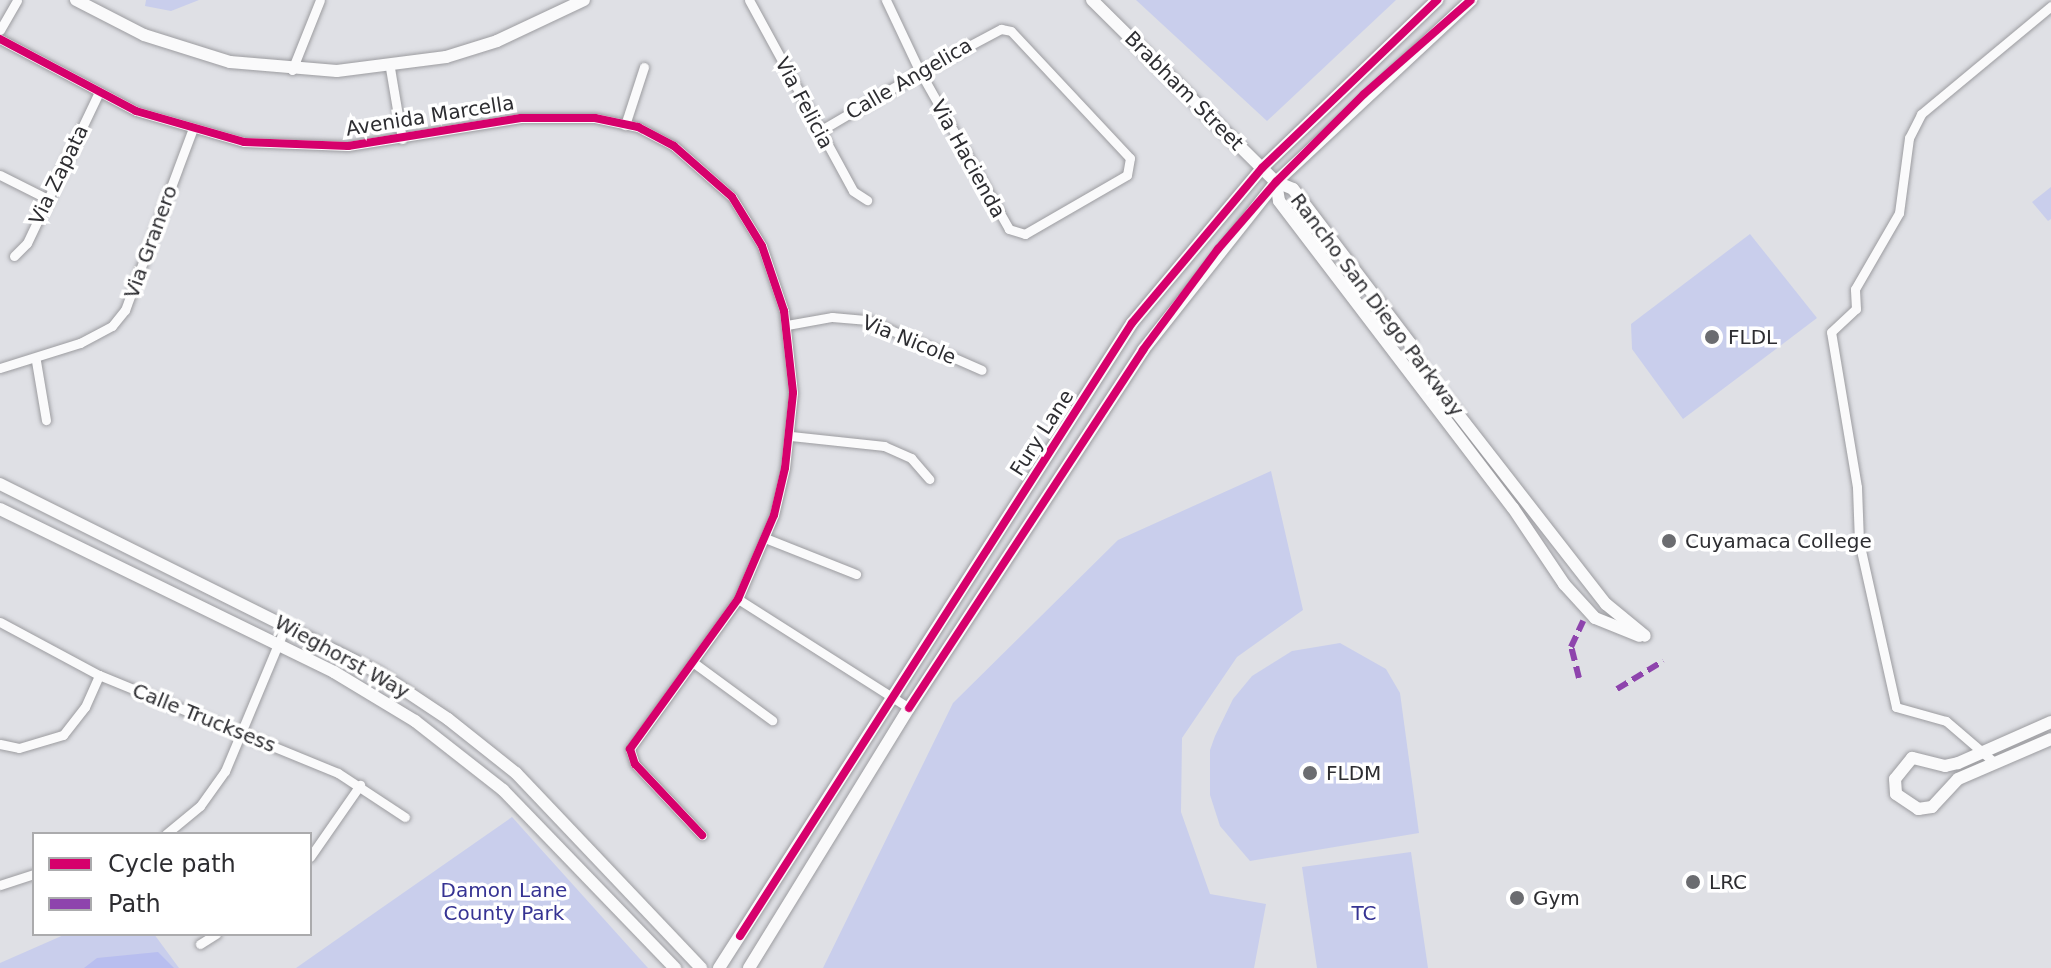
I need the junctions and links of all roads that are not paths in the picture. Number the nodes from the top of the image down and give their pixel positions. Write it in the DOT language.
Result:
graph roads {
  1 [pos="17,0"];
  2 [pos="76,0"];
  3 [pos="320,0"];
  4 [pos="584,0"];
  5 [pos="749,0"];
  6 [pos="886,0"];
  7 [pos="1092,0"];
  8 [pos="1437,0"];
  9 [pos="1471,0"];
  10 [pos="2051,6"];
  11 [pos="1001,29"];
  12 [pos="0,30"];
  13 [pos="0,39"];
  14 [pos="644,67"];
  15 [pos="390,68"];
  16 [pos="292,70"];
  17 [pos="920,72"];
  18 [pos="99,92"];
  19 [pos="625,125"];
  20 [pos="192,131"];
  21 [pos="818,132"];
  22 [pos="402,139"];
  23 [pos="1262,168"];
  24 [pos="0,175"];
  25 [pos="1276,182"];
  26 [pos="48,199"];
  27 [pos="867,200"];
  28 [pos="14,256"];
  29 [pos="787,325"];
  30 [pos="36,361"];
  31 [pos="0,368"];
  32 [pos="982,370"];
  33 [pos="46,420"];
  34 [pos="791,436"];
  35 [pos="929,479"];
  36 [pos="0,484"];
  37 [pos="1513,508"];
  38 [pos="0,509"];
  39 [pos="1547,527"];
  40 [pos="765,538"];
  41 [pos="856,574"];
  42 [pos="738,599"];
  43 [pos="0,622"];
  44 [pos="286,625"];
  45 [pos="277,645"];
  46 [pos="694,663"];
  47 [pos="99,675"];
  48 [pos="890,696"];
  49 [pos="909,708"];
  50 [pos="772,720"];
  51 [pos="2051,722"];
  52 [pos="241,732"];
  53 [pos="2051,739"];
  54 [pos="0,744"];
  55 [pos="1984,752"];
  56 [pos="1995,763"];
  57 [pos="360,785"];
  58 [pos="405,817"];
  59 [pos="168,832"];
  60 [pos="702,835"];
  61 [pos="312,854"];
  62 [pos="32,875"];
  63 [pos="0,885"];
  64 [pos="213,936"];
  65 [pos="200,944"];
  66 [pos="675,968"];
  67 [pos="701,968"];
  68 [pos="719,968"];
  69 [pos="749,968"];
  1 -- 12 [label="street"];
  2 -- 16 [label="street"];
  3 -- 16 [label="street"];
  4 -- 15 [label="street"];
  5 -- 21 [label="street, Via Felicia"];
  6 -- 17 [label="street, Via Hacienda"];
  7 -- 23 [label="street, Brabham Street"];
  8 -- 23 [label="street, Fury Lane"];
  9 -- 25 [label="street, Fury Lane"];
  10 -- 55 [label="street"];
  11 -- 17 [label="street, Calle Angelica"];
  11 -- 17 [label="street, Via Hacienda"];
  13 -- 18 [label="street, Avenida Marcella"];
  14 -- 19 [label="street"];
  15 -- 16 [label="street"];
  15 -- 22 [label="street"];
  17 -- 21 [label="street, Calle Angelica"];
  18 -- 20 [label="street, Avenida Marcella"];
  18 -- 26 [label="street, Via Zapata"];
  19 -- 22 [label="street, Avenida Marcella"];
  19 -- 29 [label="street, Avenida Marcella"];
  20 -- 22 [label="street, Avenida Marcella"];
  20 -- 30 [label="street, Via Granero"];
  21 -- 27 [label="street, Via Felicia"];
  23 -- 25 [label="street, Brabham Street"];
  23 -- 48 [label="street, Fury Lane"];
  24 -- 26 [label="street"];
  25 -- 37 [label="street, Rancho San Diego Parkway"];
  25 -- 39 [label="street, Rancho San Diego Parkway"];
  25 -- 49 [label="street, Fury Lane"];
  26 -- 28 [label="street, Via Zapata"];
  29 -- 32 [label="street, Via Nicole"];
  29 -- 34 [label="street, Avenida Marcella"];
  30 -- 31 [label="street, Via Granero"];
  30 -- 33 [label="street"];
  34 -- 35 [label="street"];
  34 -- 40 [label="street, Avenida Marcella"];
  36 -- 44 [label="street, Wieghorst Way"];
  37 -- 39 [label="street"];
  37 -- 39 [label="street, Rancho San Diego Parkway"];
  38 -- 45 [label="street, Wieghorst Way"];
  40 -- 41 [label="street"];
  40 -- 42 [label="street, Avenida Marcella"];
  42 -- 46 [label="street, Avenida Marcella"];
  42 -- 48 [label="street"];
  43 -- 47 [label="street, Calle Trucksess"];
  44 -- 45 [label="street"];
  44 -- 67 [label="street, Wieghorst Way"];
  45 -- 52 [label="street"];
  45 -- 66 [label="street, Wieghorst Way"];
  46 -- 50 [label="street"];
  46 -- 60 [label="street, Avenida Marcella"];
  47 -- 52 [label="street, Calle Trucksess"];
  47 -- 54 [label="street"];
  48 -- 49 [label="street"];
  48 -- 68 [label="street, Fury Lane"];
  49 -- 69 [label="street, Fury Lane"];
  51 -- 55 [label="street"];
  52 -- 57 [label="street, Calle Trucksess"];
  52 -- 59 [label="street"];
  53 -- 56 [label="street"];
  55 -- 56 [label="street"];
  55 -- 56 [label="street"];
  57 -- 58 [label="street, Calle Trucksess"];
  57 -- 61 [label="street"];
  62 -- 63 [label="street"];
  64 -- 65 [label="street"];
}
